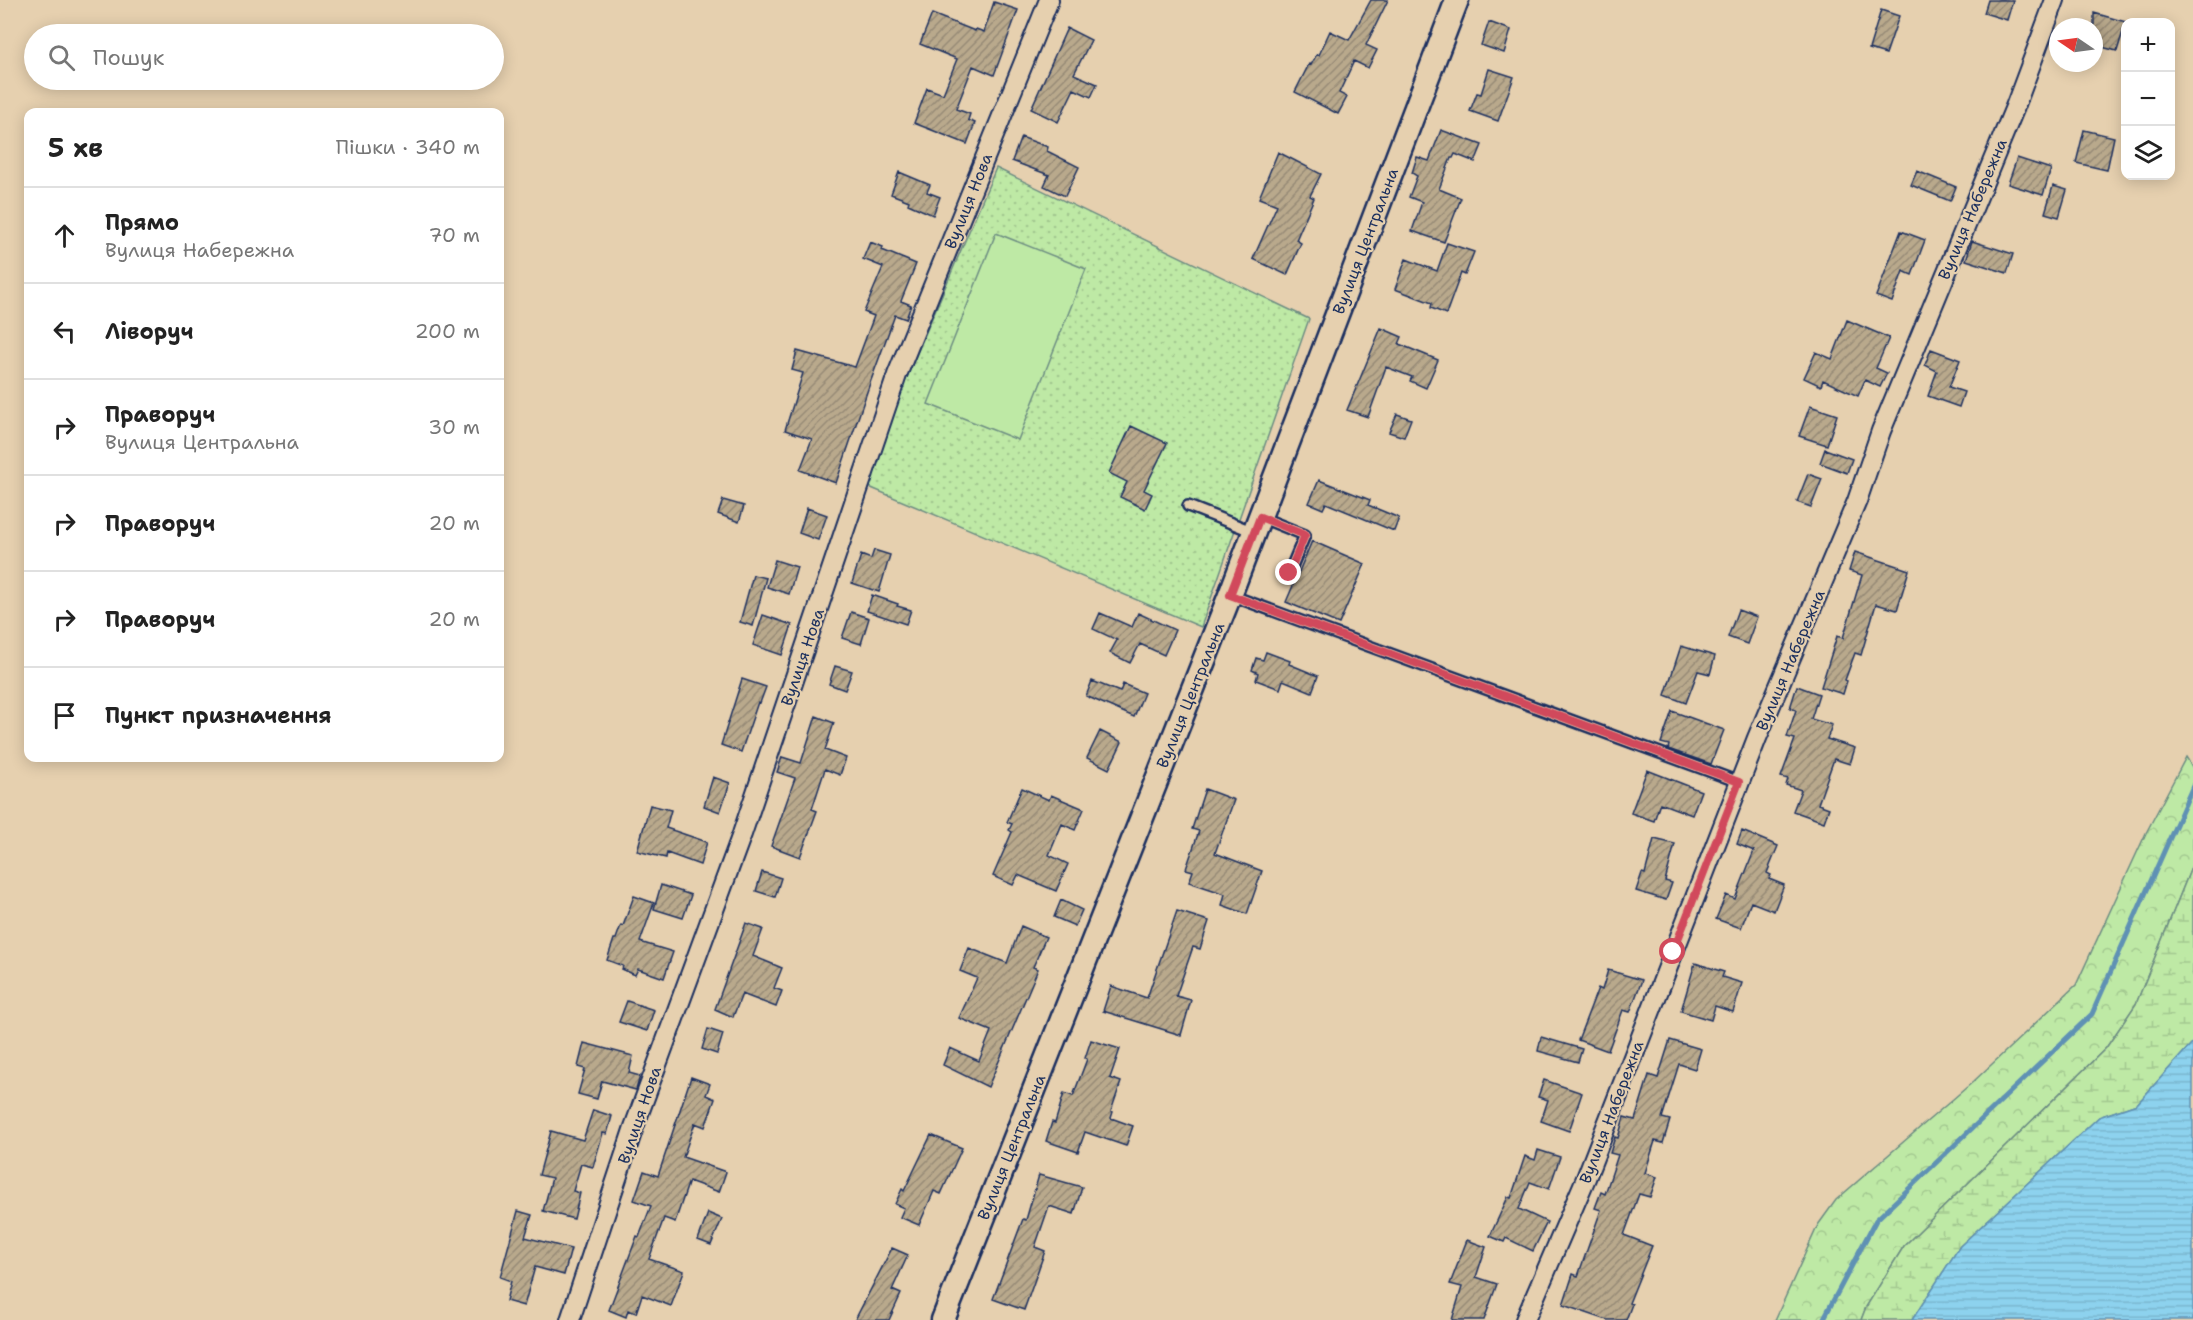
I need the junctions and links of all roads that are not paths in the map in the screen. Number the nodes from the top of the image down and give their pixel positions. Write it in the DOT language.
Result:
graph roads {
  1 [pos="1049,0"];
  2 [pos="1457,0"];
  3 [pos="2055,0"];
  4 [pos="1188,506"];
  5 [pos="1257,524"];
  6 [pos="1289,573"];
  7 [pos="1230,595"];
  8 [pos="1739,782"];
  9 [pos="570,1320"];
  10 [pos="943,1320"];
  11 [pos="1525,1320"];
  1 -- 9 [label="street, Вулиця Нова"];
  2 -- 5 [label="street, Вулиця Центральна"];
  3 -- 8 [label="street, Вулиця Набережна"];
  4 -- 5 [label="lane"];
  5 -- 6 [label="lane"];
  5 -- 7 [label="street, Вулиця Центральна"];
  7 -- 8 [label="lane"];
  7 -- 10 [label="street, Вулиця Центральна"];
  8 -- 11 [label="street, Вулиця Набережна"];
}
